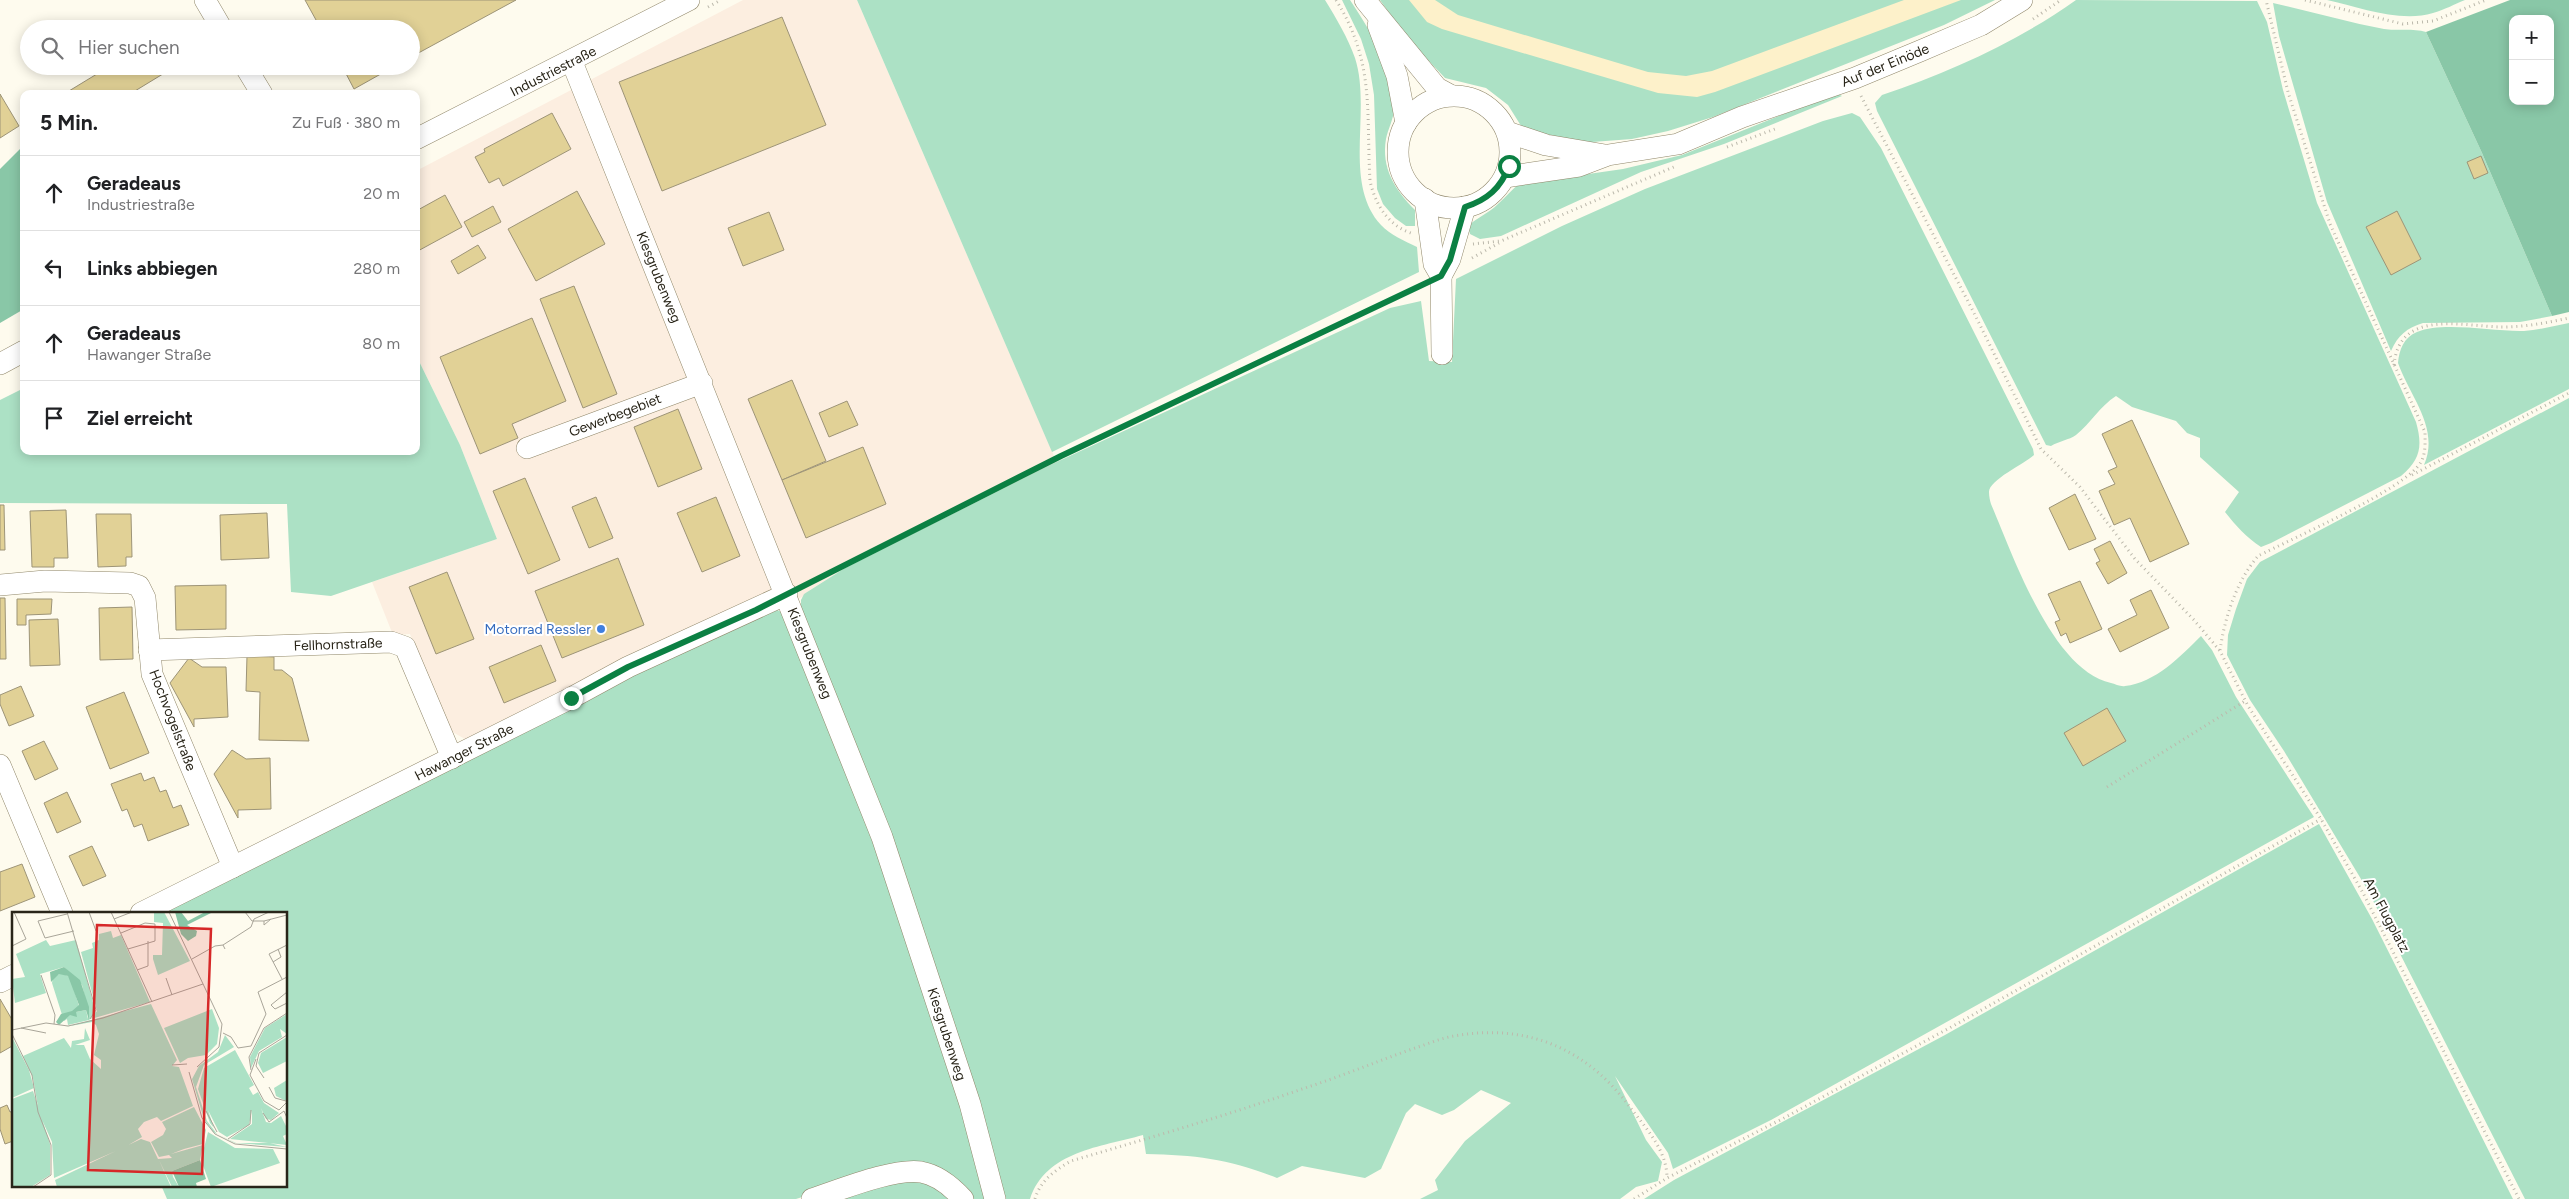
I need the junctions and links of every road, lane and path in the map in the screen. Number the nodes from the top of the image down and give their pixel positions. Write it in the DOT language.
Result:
graph roads {
  1 [pos="205,0"];
  2 [pos="689,0"];
  3 [pos="2022,0"];
  4 [pos="2266,0"];
  5 [pos="2305,0"];
  6 [pos="2486,0"];
  7 [pos="1369,6"];
  8 [pos="217,20"];
  9 [pos="572,62"];
  10 [pos="250,75"];
  11 [pos="260,90"];
  12 [pos="1861,95"];
  13 [pos="1450,96"];
  14 [pos="1406,123"];
  15 [pos="1508,132"];
  16 [pos="420,137"];
  17 [pos="1608,155"];
  18 [pos="1505,176"];
  19 [pos="1424,199"];
  20 [pos="1465,207"];
  21 [pos="1441,276"];
  22 [pos="2569,318"];
  23 [pos="20,353"];
  24 [pos="1442,354"];
  25 [pos="0,364"];
  26 [pos="2394,366"];
  27 [pos="702,383"];
  28 [pos="2569,393"];
  29 [pos="527,448"];
  30 [pos="2411,475"];
  31 [pos="0,585"];
  32 [pos="787,594"];
  33 [pos="149,650"];
  34 [pos="2220,651"];
  35 [pos="2245,701"];
  36 [pos="452,758"];
  37 [pos="0,765"];
  38 [pos="2107,787"];
  39 [pos="2321,819"];
  40 [pos="233,867"];
  41 [pos="62,912"];
  42 [pos="143,912"];
  43 [pos="12,976"];
  44 [pos="0,982"];
  45 [pos="1667,1178"];
  46 [pos="812,1199"];
  47 [pos="963,1199"];
  48 [pos="995,1199"];
  49 [pos="1036,1199"];
  50 [pos="1634,1199"];
  51 [pos="2519,1199"];
  1 -- 8 [label="street"];
  2 -- 9 [label="street, Industriestraße"];
  3 -- 17 [label="street, Auf der Einöde"];
  4 -- 26 [label="path"];
  5 -- 6 [label="path"];
  7 -- 13 [label="street"];
  7 -- 14 [label="street"];
  9 -- 16 [label="street, Industriestraße"];
  9 -- 27 [label="street, Kiesgrubenweg"];
  10 -- 11 [label="street"];
  12 -- 34 [label="path, Am Flugplatz"];
  13 -- 14 [label="street"];
  13 -- 15 [label="street"];
  14 -- 19 [label="street"];
  15 -- 17 [label="street"];
  15 -- 18 [label="street"];
  17 -- 18 [label="street"];
  18 -- 20 [label="street"];
  19 -- 20 [label="street"];
  19 -- 21 [label="street"];
  20 -- 21 [label="street"];
  21 -- 24 [label="street"];
  21 -- 32 [label="path"];
  22 -- 26 [label="path"];
  23 -- 25 [label="street"];
  26 -- 30 [label="path"];
  27 -- 29 [label="street, Gewerbegebiet"];
  27 -- 32 [label="street, Kiesgrubenweg"];
  28 -- 30 [label="path"];
  30 -- 34 [label="path"];
  31 -- 33 [label="street, Hochvogelstraße"];
  32 -- 36 [label="street, Hawanger Straße"];
  32 -- 48 [label="street, Kiesgrubenweg"];
  33 -- 36 [label="street, Fellhornstraße"];
  33 -- 40 [label="street, Hochvogelstraße"];
  34 -- 35 [label="path, Am Flugplatz"];
  35 -- 38 [label="path"];
  35 -- 39 [label="path, Am Flugplatz"];
  36 -- 40 [label="street, Hawanger Straße"];
  37 -- 41 [label="street"];
  39 -- 45 [label="path"];
  39 -- 51 [label="path, Am Flugplatz"];
  40 -- 42 [label="street, Hawanger Straße"];
  43 -- 44 [label="street"];
  45 -- 49 [label="path"];
  45 -- 50 [label="path"];
  46 -- 47 [label="street"];
}
